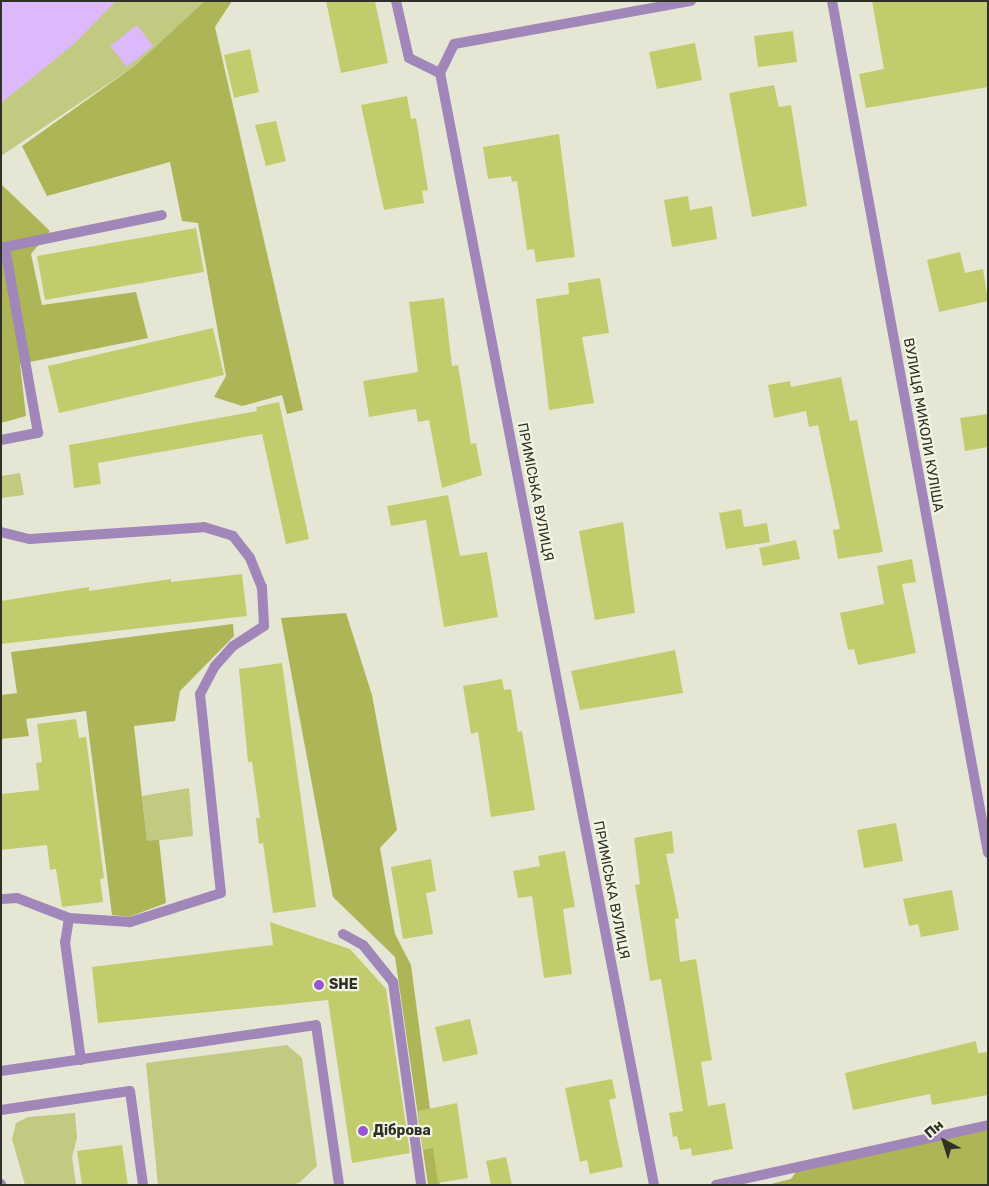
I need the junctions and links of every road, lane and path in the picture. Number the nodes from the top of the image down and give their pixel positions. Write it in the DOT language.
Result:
graph roads {
  1 [pos="396,1"];
  2 [pos="691,1"];
  3 [pos="832,1"];
  4 [pos="440,73"];
  5 [pos="162,216"];
  6 [pos="1,440"];
  7 [pos="1,532"];
  8 [pos="988,853"];
  9 [pos="1,900"];
  10 [pos="69,918"];
  11 [pos="342,934"];
  12 [pos="81,1060"];
  13 [pos="1,1071"];
  14 [pos="1,1110"];
  15 [pos="988,1125"];
  16 [pos="143,1185"];
  17 [pos="339,1185"];
  18 [pos="421,1185"];
  19 [pos="654,1185"];
  20 [pos="716,1185"];
  1 -- 4 [label="street"];
  2 -- 4 [label="street"];
  3 -- 8 [label="street, ВУЛИЦЯ МИКОЛИ КУЛІША"];
  4 -- 19 [label="street, ПРИМІСЬКА ВУЛИЦЯ"];
  5 -- 6 [label="street"];
  7 -- 10 [label="street"];
  9 -- 10 [label="street"];
  10 -- 12 [label="street"];
  11 -- 18 [label="street"];
  12 -- 13 [label="street"];
  12 -- 17 [label="street"];
  14 -- 16 [label="street"];
  15 -- 20 [label="street"];
}
